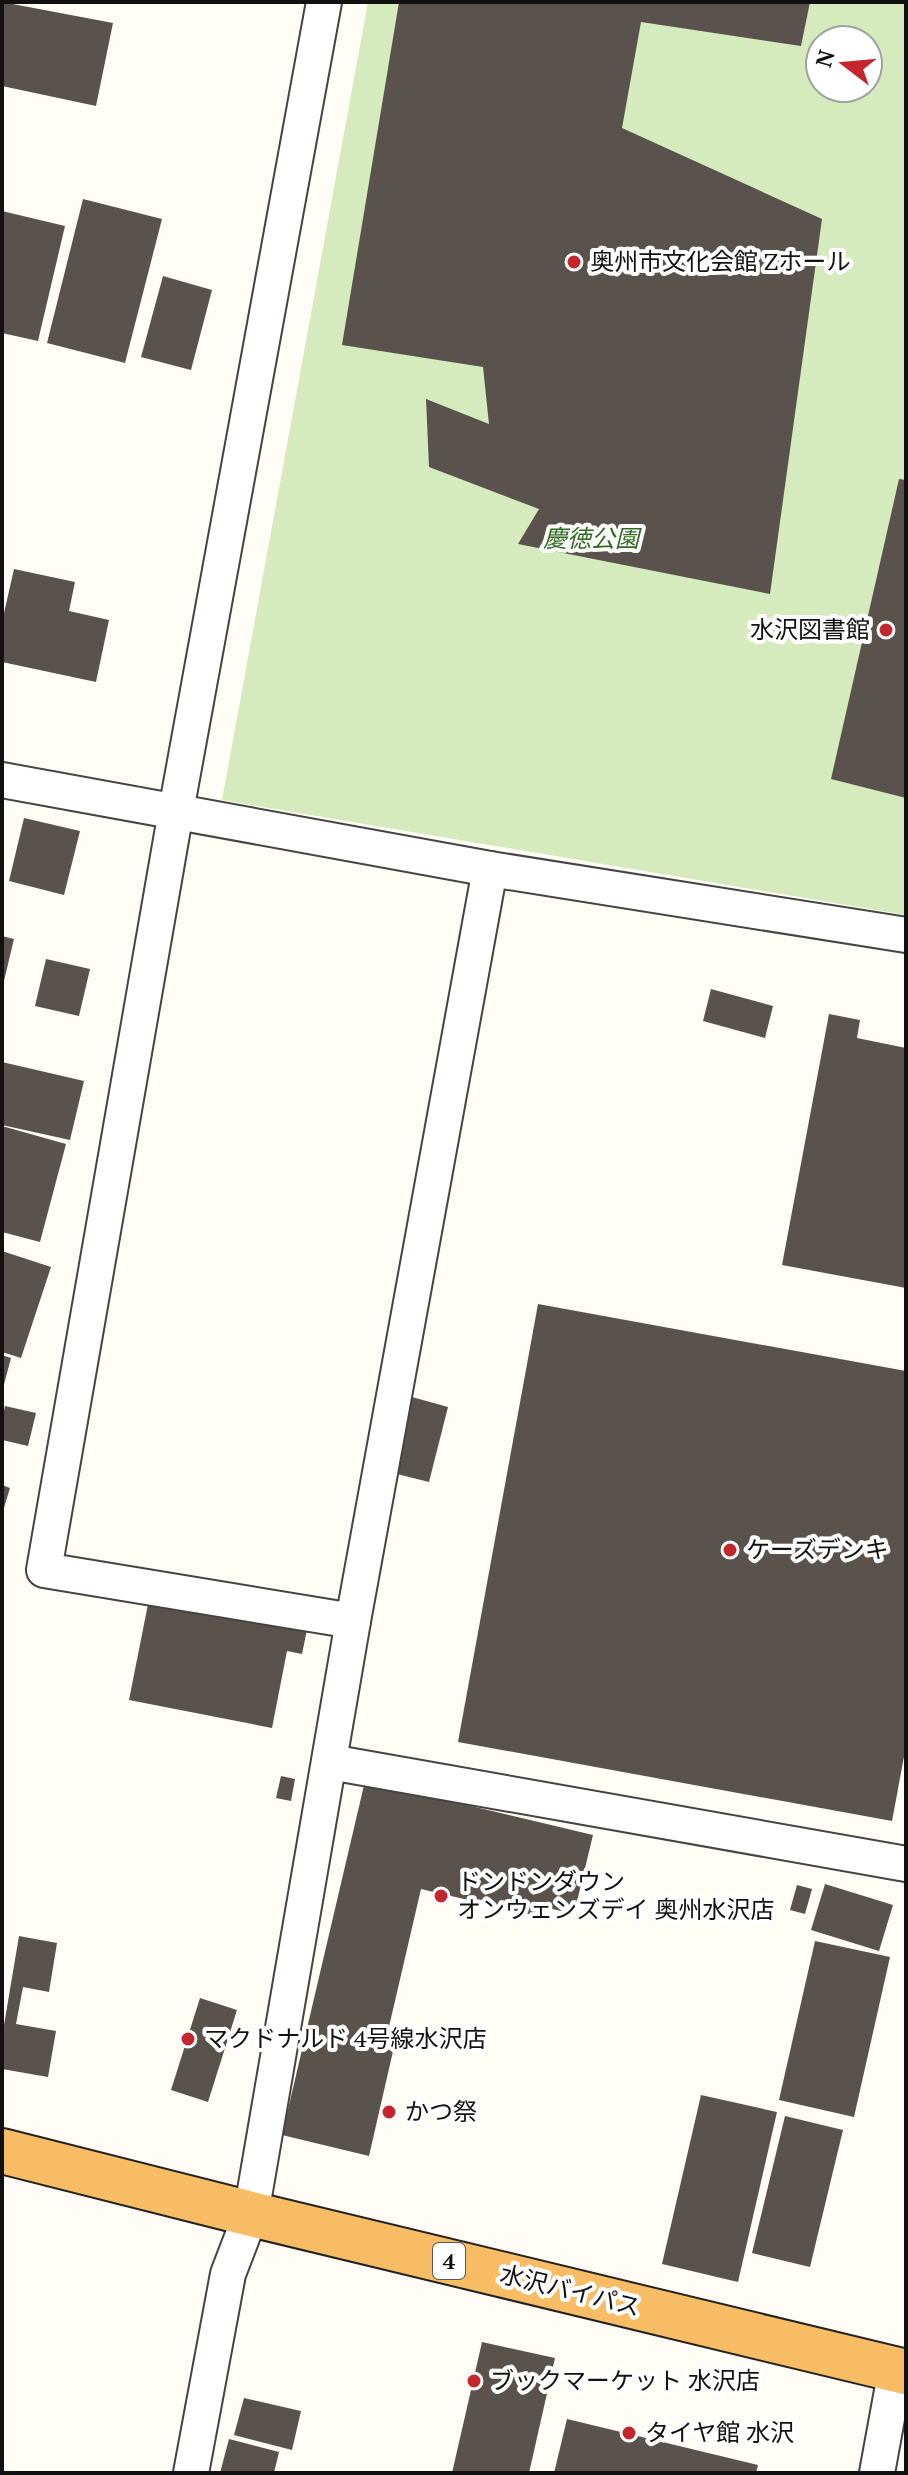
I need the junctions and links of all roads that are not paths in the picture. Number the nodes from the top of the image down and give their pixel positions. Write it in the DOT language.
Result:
graph roads {
  1 [pos="324,2"];
  2 [pos="2,780"];
  3 [pos="176,811"];
  4 [pos="490,869"];
  5 [pos="906,935"];
  6 [pos="353,1621"];
  7 [pos="330,1762"];
  8 [pos="906,1864"];
  9 [pos="2,2151"];
  10 [pos="251,2214"];
  11 [pos="901,2370"];
  12 [pos="191,2473"];
  13 [pos="877,2473"];
  1 -- 3 [label="street"];
  2 -- 3 [label="street"];
  3 -- 4 [label="street"];
  3 -- 6 [label="street"];
  4 -- 5 [label="street"];
  4 -- 6 [label="street"];
  6 -- 7 [label="street"];
  7 -- 8 [label="street"];
  7 -- 10 [label="street"];
  9 -- 10 [label="highway, 水沢バイパス / 4"];
  10 -- 11 [label="highway, 水沢バイパス / 4"];
  10 -- 12 [label="street"];
  11 -- 13 [label="street"];
}
